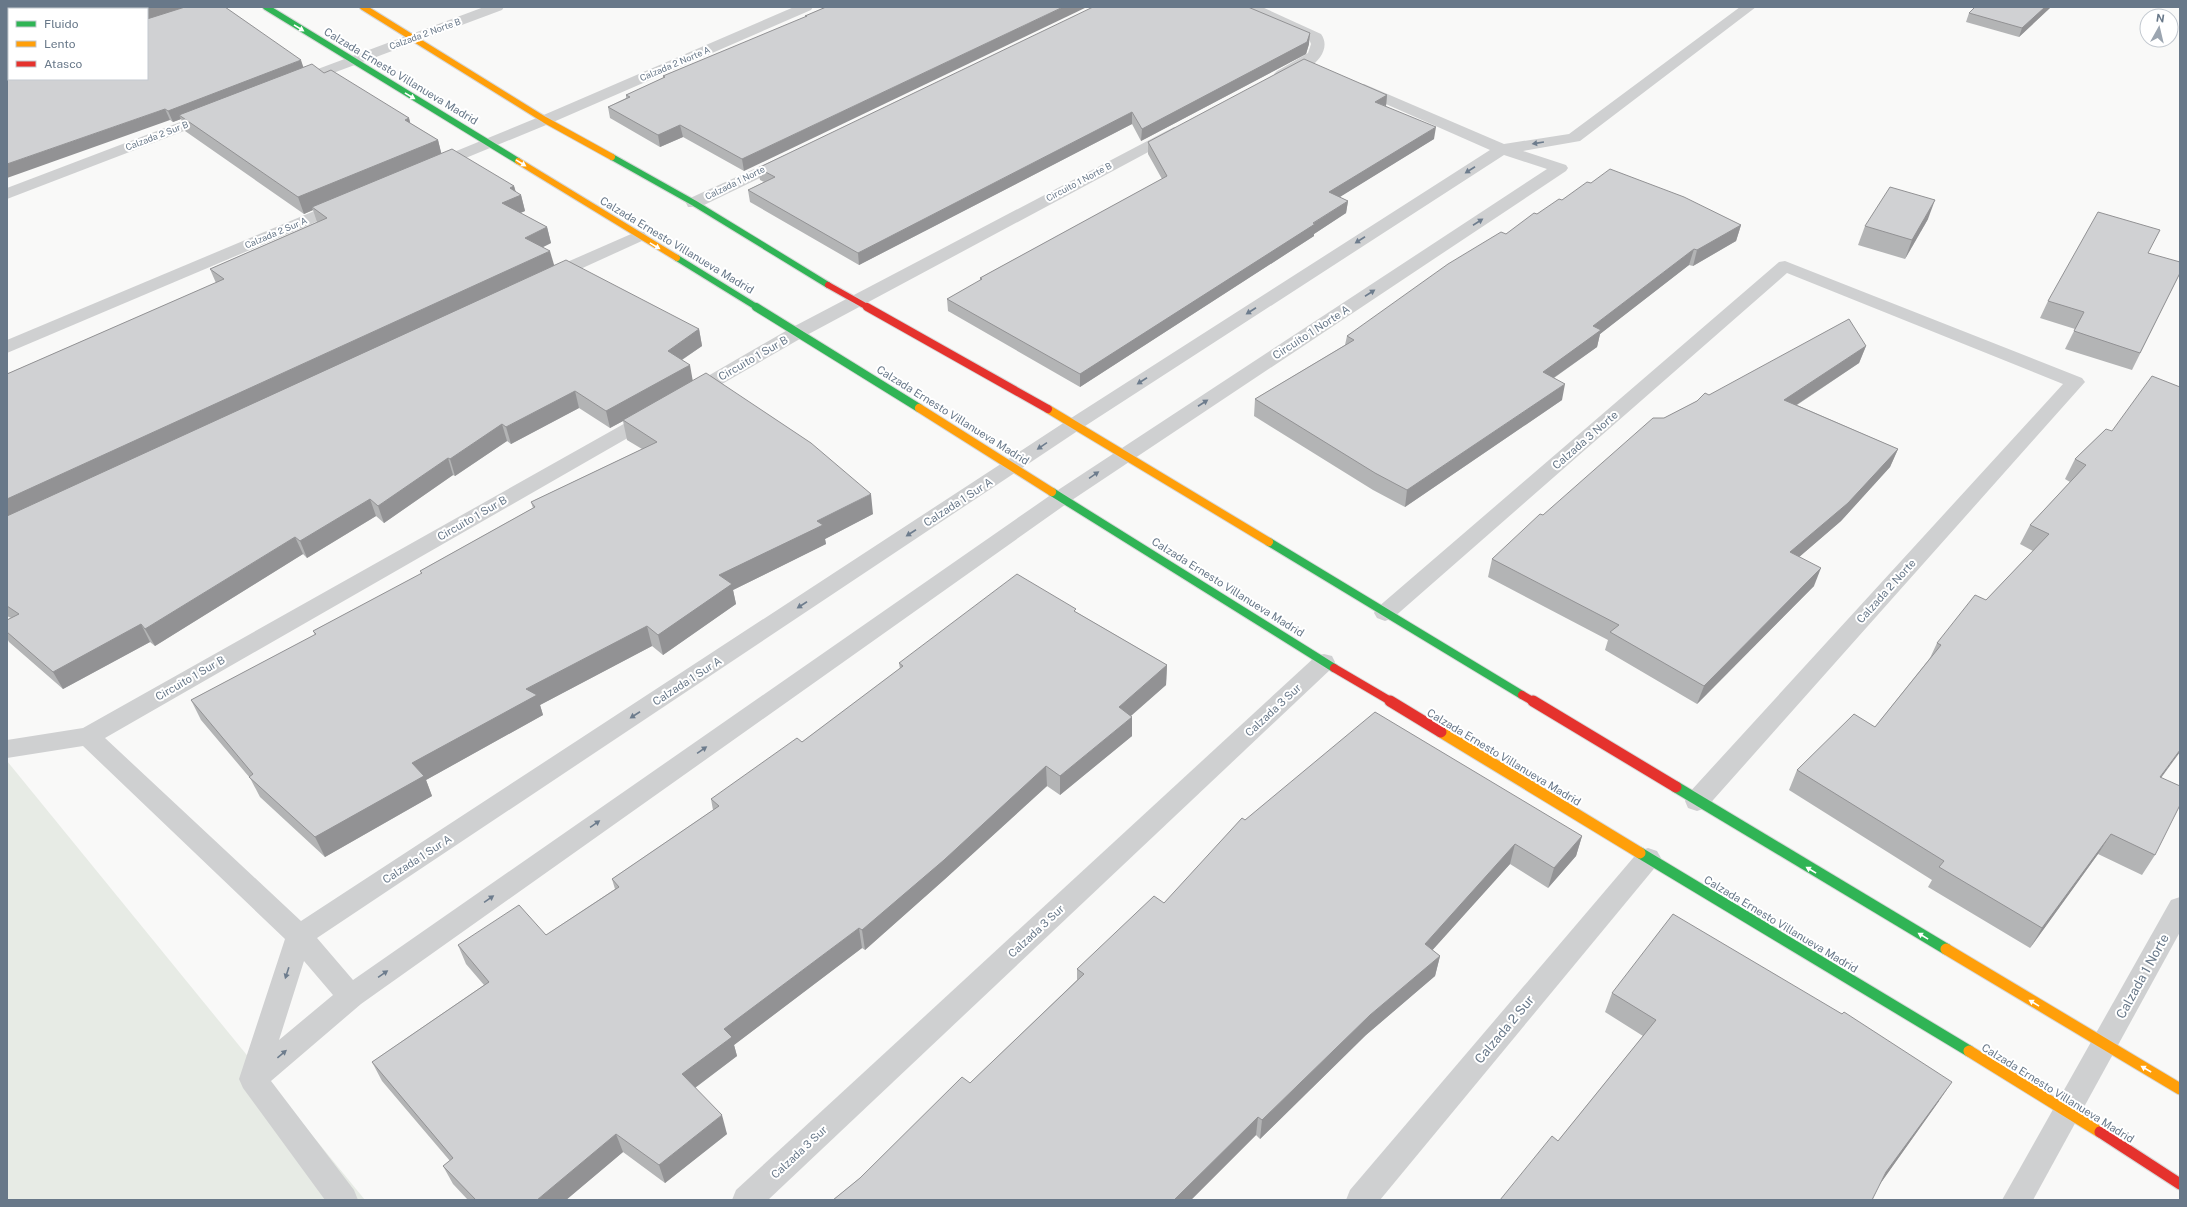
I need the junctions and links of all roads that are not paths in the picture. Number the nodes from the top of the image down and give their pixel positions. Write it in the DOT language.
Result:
graph roads {
  1 [pos="266,7"];
  2 [pos="363,7"];
  3 [pos="497,7"];
  4 [pos="806,7"];
  5 [pos="1250,7"];
  6 [pos="1749,7"];
  7 [pos="413,38"];
  8 [pos="352,60"];
  9 [pos="1302,63"];
  10 [pos="1323,72"];
  11 [pos="1345,81"];
  12 [pos="1267,82"];
  13 [pos="279,89"];
  14 [pos="227,109"];
  15 [pos="545,120"];
  16 [pos="1190,123"];
  17 [pos="1574,138"];
  18 [pos="487,143"];
  19 [pos="1502,149"];
  20 [pos="801,152"];
  21 [pos="1560,168"];
  22 [pos="415,174"];
  23 [pos="7,194"];
  24 [pos="356,198"];
  25 [pos="694,203"];
  26 [pos="638,236"];
  27 [pos="530,286"];
  28 [pos="856,302"];
  29 [pos="798,332"];
  30 [pos="7,347"];
  31 [pos="2075,382"];
  32 [pos="1075,424"];
  33 [pos="1125,454"];
  34 [pos="1013,466"];
  35 [pos="1062,497"];
  36 [pos="1385,613"];
  37 [pos="1324,662"];
  38 [pos="88,736"];
  39 [pos="7,749"];
  40 [pos="1697,801"];
  41 [pos="1648,858"];
  42 [pos="2180,908"];
  43 [pos="299,936"];
  44 [pos="351,996"];
  45 [pos="2103,1044"];
  46 [pos="253,1079"];
  47 [pos="2180,1089"];
  48 [pos="2069,1113"];
  49 [pos="2180,1184"];
  50 [pos="343,1200"];
  51 [pos="748,1200"];
  52 [pos="1361,1200"];
  53 [pos="2018,1200"];
  1 -- 8 [label="street, Calzada Ernesto Villanueva Madrid, one-way"];
  2 -- 7 [label="street"];
  3 -- 7 [label="street, Calzada 2 Norte B"];
  4 -- 15 [label="street, Calzada 2 Norte A"];
  5 -- 9 [label="street"];
  6 -- 17 [label="street"];
  7 -- 8 [label="street, Calzada 2 Norte B"];
  7 -- 15 [label="street"];
  8 -- 13 [label="street"];
  8 -- 18 [label="street, Calzada Ernesto Villanueva Madrid, one-way"];
  9 -- 10 [label="street"];
  9 -- 12 [label="street"];
  11 -- 19 [label="street"];
  14 -- 23 [label="street, Calzada 2 Sur B"];
  15 -- 18 [label="street"];
  15 -- 25 [label="street"];
  16 -- 28 [label="street, Circuito 1 Norte B"];
  17 -- 19 [label="street, one-way"];
  17 -- 21 [label="street"];
  18 -- 22 [label="street"];
  18 -- 26 [label="street, Calzada Ernesto Villanueva Madrid, one-way"];
  19 -- 21 [label="street"];
  19 -- 32 [label="street, one-way"];
  20 -- 25 [label="street, Calzada 1 Norte"];
  33 -- 21 [label="street, Circuito 1 Norte A, one-way"];
  24 -- 30 [label="street, Calzada 2 Sur A"];
  25 -- 28 [label="street"];
  26 -- 27 [label="street"];
  26 -- 29 [label="street, Calzada Ernesto Villanueva Madrid, one-way"];
  28 -- 29 [label="street, Circuito 1 Sur B"];
  28 -- 32 [label="street"];
  29 -- 34 [label="street, Calzada Ernesto Villanueva Madrid"];
  29 -- 38 [label="street, Circuito 1 Sur B"];
  31 -- 36 [label="street, Calzada 3 Norte"];
  31 -- 40 [label="street, Calzada 2 Norte"];
  32 -- 33 [label="street"];
  32 -- 34 [label="street, Calzada 1 Sur A, one-way"];
  35 -- 33 [label="street, Circuito 1 Norte A, one-way"];
  33 -- 36 [label="street"];
  34 -- 35 [label="street, Calzada Ernesto Villanueva Madrid"];
  34 -- 43 [label="street, Calzada 1 Sur A, one-way"];
  35 -- 37 [label="street, Calzada Ernesto Villanueva Madrid"];
  44 -- 35 [label="street, one-way"];
  36 -- 40 [label="street"];
  37 -- 41 [label="street, Calzada Ernesto Villanueva Madrid"];
  37 -- 51 [label="street, Calzada 3 Sur"];
  38 -- 39 [label="street"];
  38 -- 43 [label="street"];
  45 -- 40 [label="street, one-way"];
  41 -- 48 [label="street, Calzada Ernesto Villanueva Madrid"];
  41 -- 52 [label="street, Calzada 2 Sur"];
  42 -- 45 [label="street, Calzada 1 Norte"];
  43 -- 44 [label="street"];
  43 -- 46 [label="street, one-way"];
  46 -- 44 [label="street, one-way"];
  47 -- 45 [label="street, one-way"];
  45 -- 48 [label="street, Calzada 1 Norte"];
  46 -- 50 [label="street"];
  48 -- 49 [label="street, Calzada Ernesto Villanueva Madrid"];
  48 -- 53 [label="street, Calzada 1 Norte"];
}
